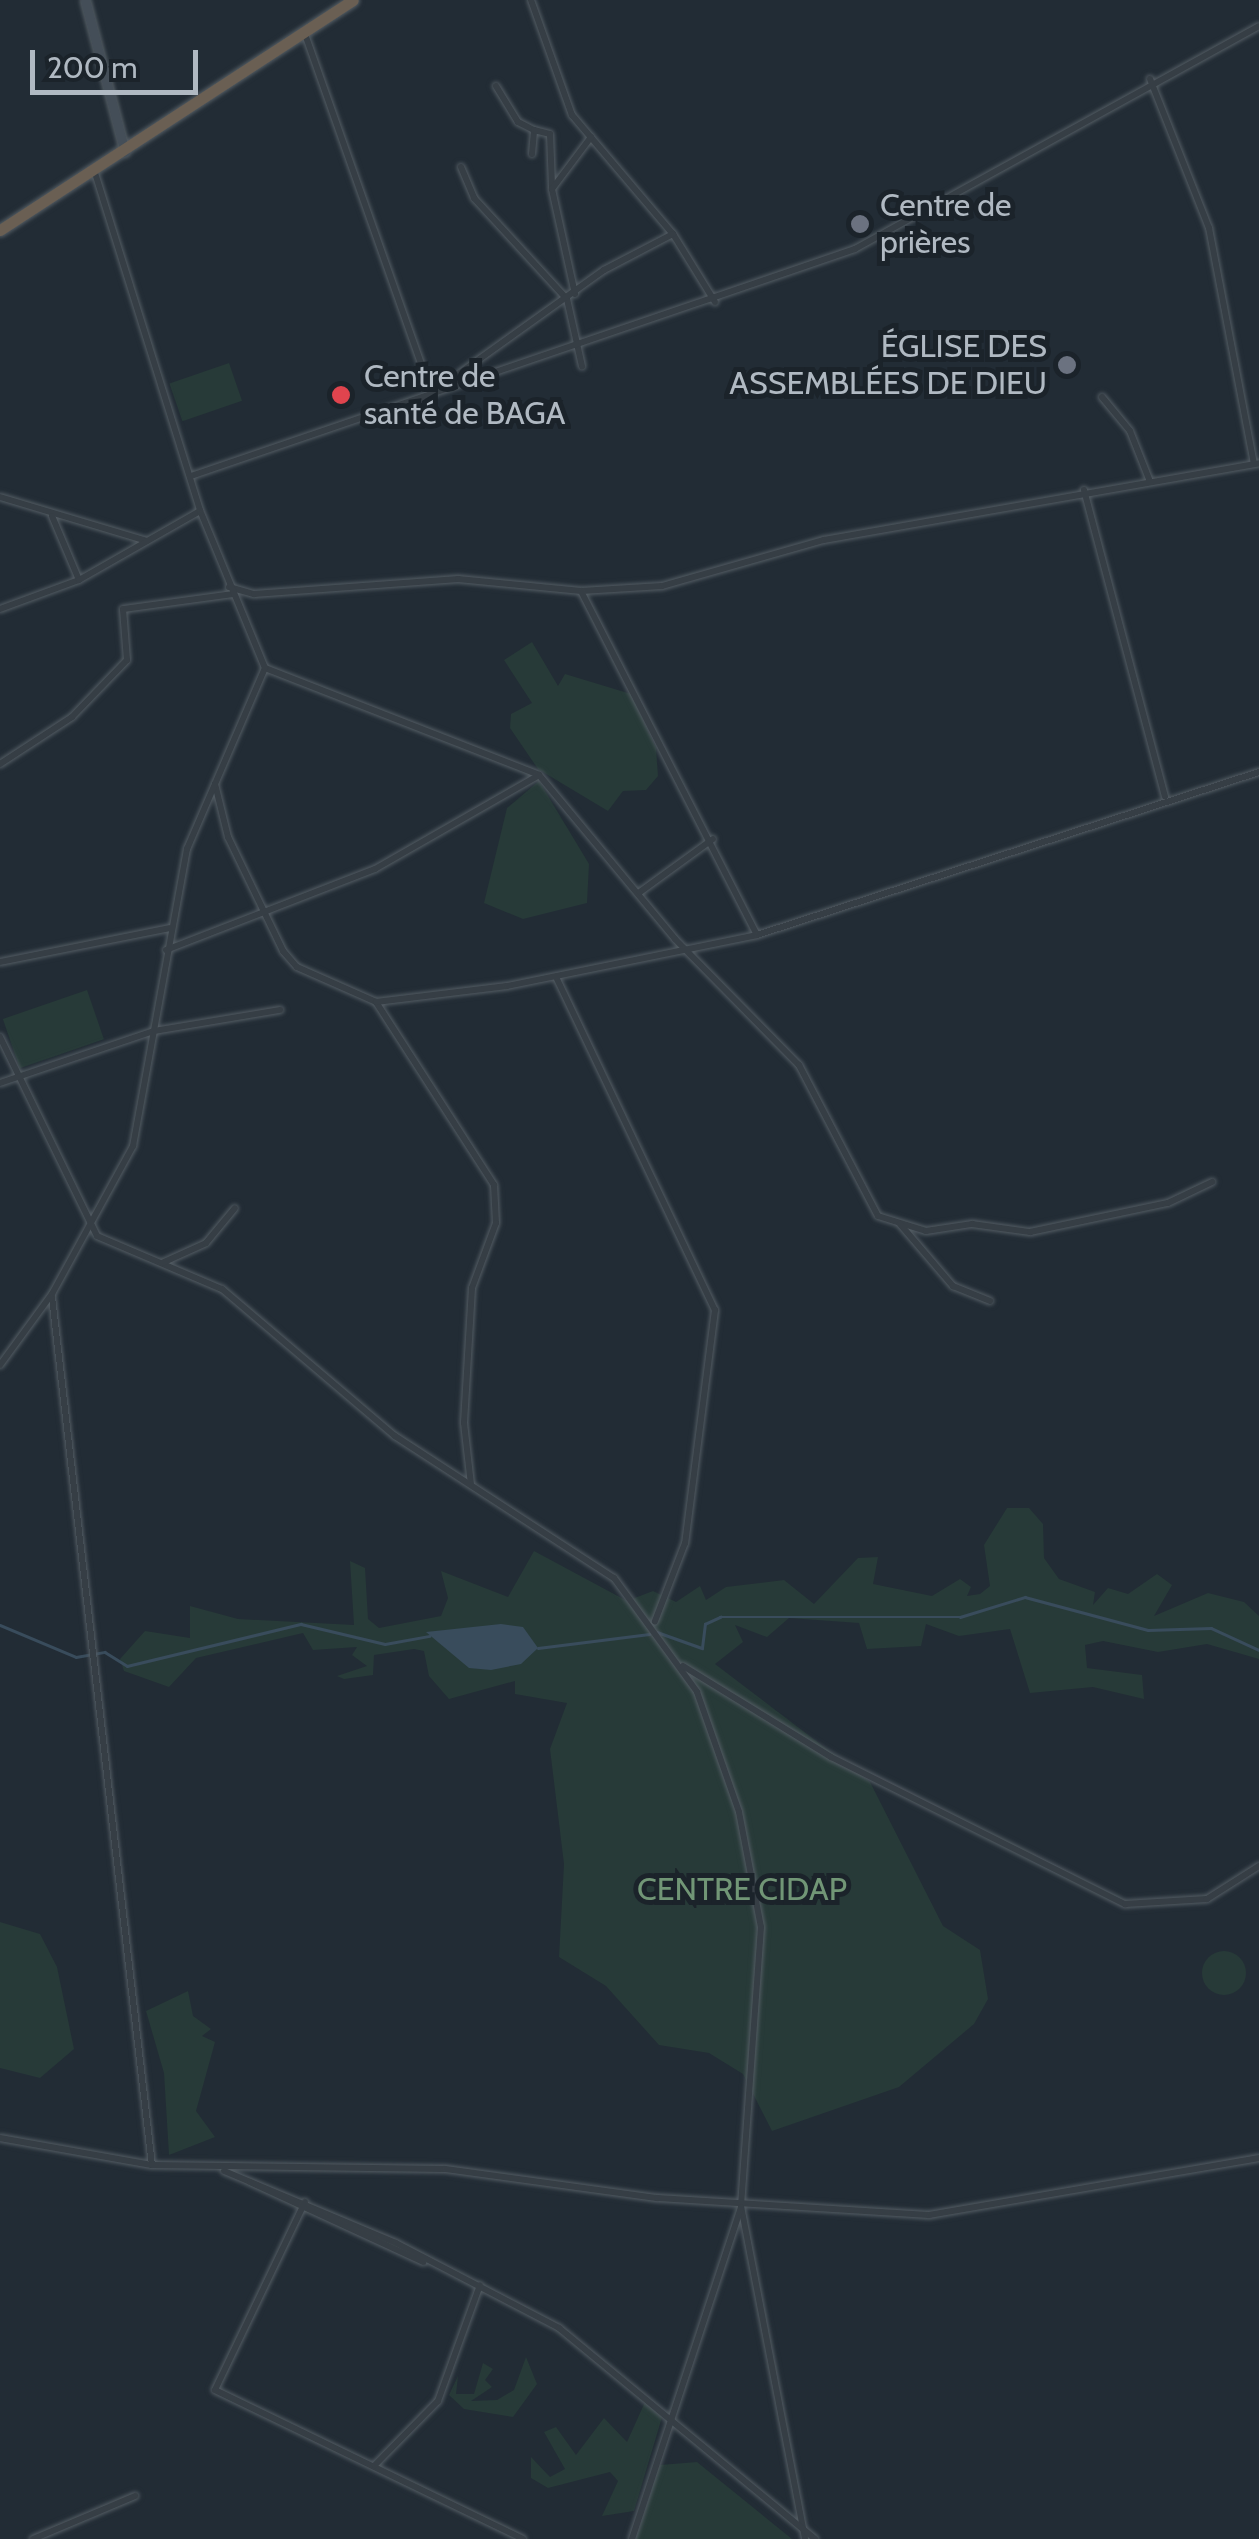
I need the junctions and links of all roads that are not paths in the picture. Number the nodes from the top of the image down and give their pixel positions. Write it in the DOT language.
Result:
graph roads {
  1 [pos="85,0"];
  2 [pos="353,0"];
  3 [pos="531,0"];
  4 [pos="1259,26"];
  5 [pos="305,34"];
  6 [pos="1150,78"];
  7 [pos="496,86"];
  8 [pos="534,130"];
  9 [pos="591,137"];
  10 [pos="125,152"];
  11 [pos="532,154"];
  12 [pos="461,168"];
  13 [pos="94,169"];
  14 [pos="552,188"];
  15 [pos="0,230"];
  16 [pos="672,234"];
  17 [pos="576,294"];
  18 [pos="567,302"];
  19 [pos="715,302"];
  20 [pos="576,346"];
  21 [pos="582,366"];
  22 [pos="460,373"];
  23 [pos="432,394"];
  24 [pos="1102,398"];
  25 [pos="1256,463"];
  26 [pos="191,476"];
  27 [pos="1149,479"];
  28 [pos="1084,490"];
  29 [pos="0,497"];
  30 [pos="200,510"];
  31 [pos="52,516"];
  32 [pos="148,542"];
  33 [pos="79,580"];
  34 [pos="230,590"];
  35 [pos="581,591"];
  36 [pos="0,609"];
  37 [pos="265,668"];
  38 [pos="0,764"];
  39 [pos="1259,772"];
  40 [pos="539,775"];
  41 [pos="215,784"];
  42 [pos="1166,796"];
  43 [pos="713,839"];
  44 [pos="640,892"];
  45 [pos="267,916"];
  46 [pos="170,928"];
  47 [pos="757,935"];
  48 [pos="166,950"];
  49 [pos="688,953"];
  50 [pos="0,962"];
  51 [pos="556,977"];
  52 [pos="376,1002"];
  53 [pos="280,1010"];
  54 [pos="154,1031"];
  55 [pos="0,1037"];
  56 [pos="18,1073"];
  57 [pos="0,1083"];
  58 [pos="1212,1182"];
  59 [pos="234,1208"];
  60 [pos="899,1223"];
  61 [pos="89,1228"];
  62 [pos="160,1263"];
  63 [pos="52,1294"];
  64 [pos="990,1300"];
  65 [pos="0,1365"];
  66 [pos="472,1485"];
  67 [pos="659,1628"];
  68 [pos="682,1665"];
  69 [pos="1259,1866"];
  70 [pos="0,2138"];
  71 [pos="1259,2158"];
  72 [pos="152,2165"];
  73 [pos="219,2169"];
  74 [pos="303,2206"];
  75 [pos="741,2206"];
  76 [pos="355,2230"];
  77 [pos="396,2243"];
  78 [pos="391,2252"];
  79 [pos="427,2262"];
  80 [pos="480,2285"];
  81 [pos="668,2416"];
  82 [pos="376,2465"];
  83 [pos="135,2496"];
  84 [pos="801,2527"];
  85 [pos="33,2539"];
  86 [pos="522,2539"];
  87 [pos="632,2539"];
  88 [pos="805,2539"];
  89 [pos="815,2539"];
  1 -- 10 [label="street"];
  2 -- 5 [label="highway"];
  3 -- 9 [label="street"];
  4 -- 6 [label="street"];
  5 -- 10 [label="highway"];
  5 -- 23 [label="street"];
  6 -- 19 [label="street"];
  6 -- 25 [label="street"];
  7 -- 8 [label="street"];
  8 -- 11 [label="street"];
  8 -- 14 [label="street"];
  9 -- 14 [label="street"];
  9 -- 16 [label="street"];
  10 -- 13 [label="highway"];
  12 -- 18 [label="street"];
  13 -- 15 [label="highway"];
  13 -- 26 [label="street"];
  14 -- 17 [label="street"];
  16 -- 17 [label="street"];
  16 -- 19 [label="street"];
  17 -- 18 [label="street"];
  18 -- 20 [label="street"];
  18 -- 22 [label="street"];
  19 -- 20 [label="street"];
  20 -- 21 [label="street"];
  20 -- 23 [label="street"];
  23 -- 26 [label="street"];
  24 -- 27 [label="street"];
  25 -- 27 [label="street"];
  26 -- 30 [label="street"];
  27 -- 28 [label="street"];
  28 -- 35 [label="street"];
  28 -- 42 [label="street"];
  29 -- 31 [label="street"];
  30 -- 32 [label="street"];
  30 -- 34 [label="street"];
  31 -- 32 [label="street"];
  31 -- 33 [label="street"];
  32 -- 33 [label="street"];
  33 -- 36 [label="street"];
  34 -- 35 [label="street"];
  34 -- 37 [label="street"];
  34 -- 38 [label="street"];
  35 -- 43 [label="street"];
  37 -- 40 [label="street"];
  37 -- 41 [label="street"];
  39 -- 42 [label="street"];
  40 -- 44 [label="street"];
  40 -- 45 [label="street"];
  41 -- 45 [label="street"];
  41 -- 46 [label="street"];
  42 -- 47 [label="street"];
  43 -- 44 [label="street"];
  43 -- 47 [label="street"];
  44 -- 49 [label="street"];
  45 -- 48 [label="street"];
  45 -- 52 [label="street"];
  46 -- 48 [label="street"];
  46 -- 50 [label="street"];
  47 -- 49 [label="street"];
  48 -- 54 [label="street"];
  49 -- 51 [label="street"];
  49 -- 60 [label="street"];
  51 -- 52 [label="street"];
  51 -- 67 [label="street"];
  52 -- 66 [label="street"];
  53 -- 54 [label="street"];
  54 -- 56 [label="street"];
  54 -- 61 [label="street"];
  55 -- 56 [label="street"];
  56 -- 57 [label="street"];
  56 -- 61 [label="street"];
  58 -- 60 [label="street"];
  59 -- 62 [label="street"];
  60 -- 64 [label="street"];
  61 -- 62 [label="street"];
  61 -- 63 [label="street"];
  62 -- 66 [label="street"];
  63 -- 65 [label="street"];
  63 -- 72 [label="street"];
  66 -- 67 [label="street"];
  67 -- 68 [label="street"];
  68 -- 69 [label="street"];
  68 -- 75 [label="street"];
  70 -- 72 [label="street"];
  71 -- 75 [label="street"];
  72 -- 73 [label="street"];
  73 -- 74 [label="street"];
  73 -- 75 [label="street"];
  74 -- 76 [label="street"];
  74 -- 82 [label="street"];
  75 -- 81 [label="street"];
  75 -- 84 [label="street"];
  76 -- 77 [label="street"];
  76 -- 78 [label="street"];
  77 -- 78 [label="street"];
  77 -- 79 [label="street"];
  78 -- 79 [label="street"];
  79 -- 80 [label="street"];
  80 -- 81 [label="street"];
  80 -- 82 [label="street"];
  81 -- 84 [label="street"];
  81 -- 87 [label="street"];
  82 -- 86 [label="street"];
  83 -- 85 [label="street"];
  84 -- 88 [label="street"];
  84 -- 89 [label="street"];
}
